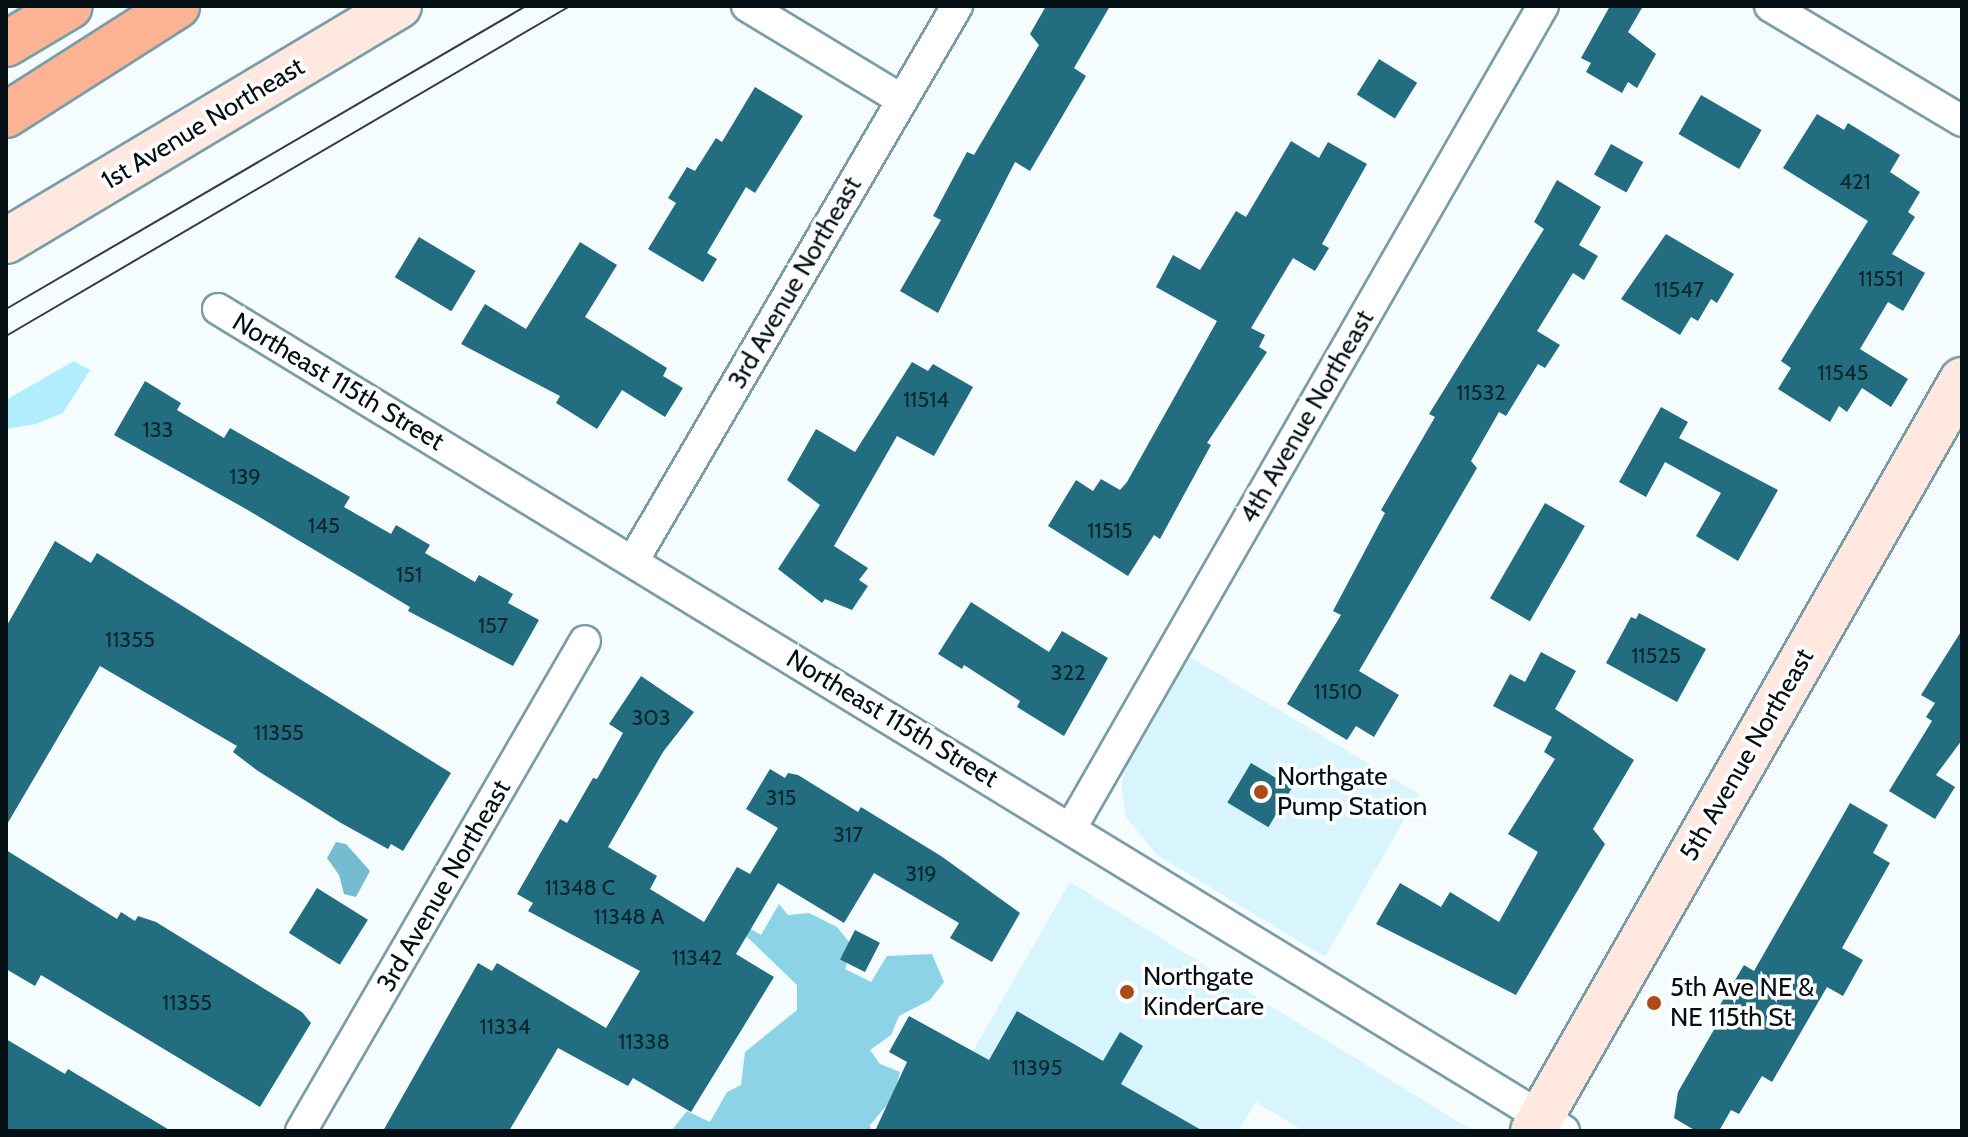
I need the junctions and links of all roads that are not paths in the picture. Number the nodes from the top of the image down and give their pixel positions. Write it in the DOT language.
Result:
graph roads {
  1 [pos="70,6"];
  2 [pos="177,6"];
  3 [pos="399,6"];
  4 [pos="747,6"];
  5 [pos="957,6"];
  6 [pos="1543,6"];
  7 [pos="1770,6"];
  8 [pos="6,44"];
  9 [pos="902,100"];
  10 [pos="6,115"];
  11 [pos="1962,121"];
  12 [pos="6,241"];
  13 [pos="218,309"];
  14 [pos="1962,380"];
  15 [pos="633,561"];
  16 [pos="585,641"];
  17 [pos="1071,828"];
  18 [pos="1546,1126"];
  19 [pos="301,1131"];
  1 -- 8 [label="highway"];
  2 -- 10 [label="highway"];
  3 -- 12 [label="main road, 1st Avenue Northeast"];
  4 -- 9 [label="street"];
  5 -- 9 [label="street, 3rd Avenue Northeast"];
  6 -- 17 [label="street, 4th Avenue Northeast"];
  7 -- 11 [label="street"];
  9 -- 15 [label="street, 3rd Avenue Northeast"];
  13 -- 15 [label="street, Northeast 115th Street"];
  14 -- 18 [label="main road, 5th Avenue Northeast"];
  15 -- 17 [label="street, Northeast 115th Street"];
  16 -- 19 [label="street, 3rd Avenue Northeast"];
  17 -- 18 [label="street, Northeast 115th Street"];
}
